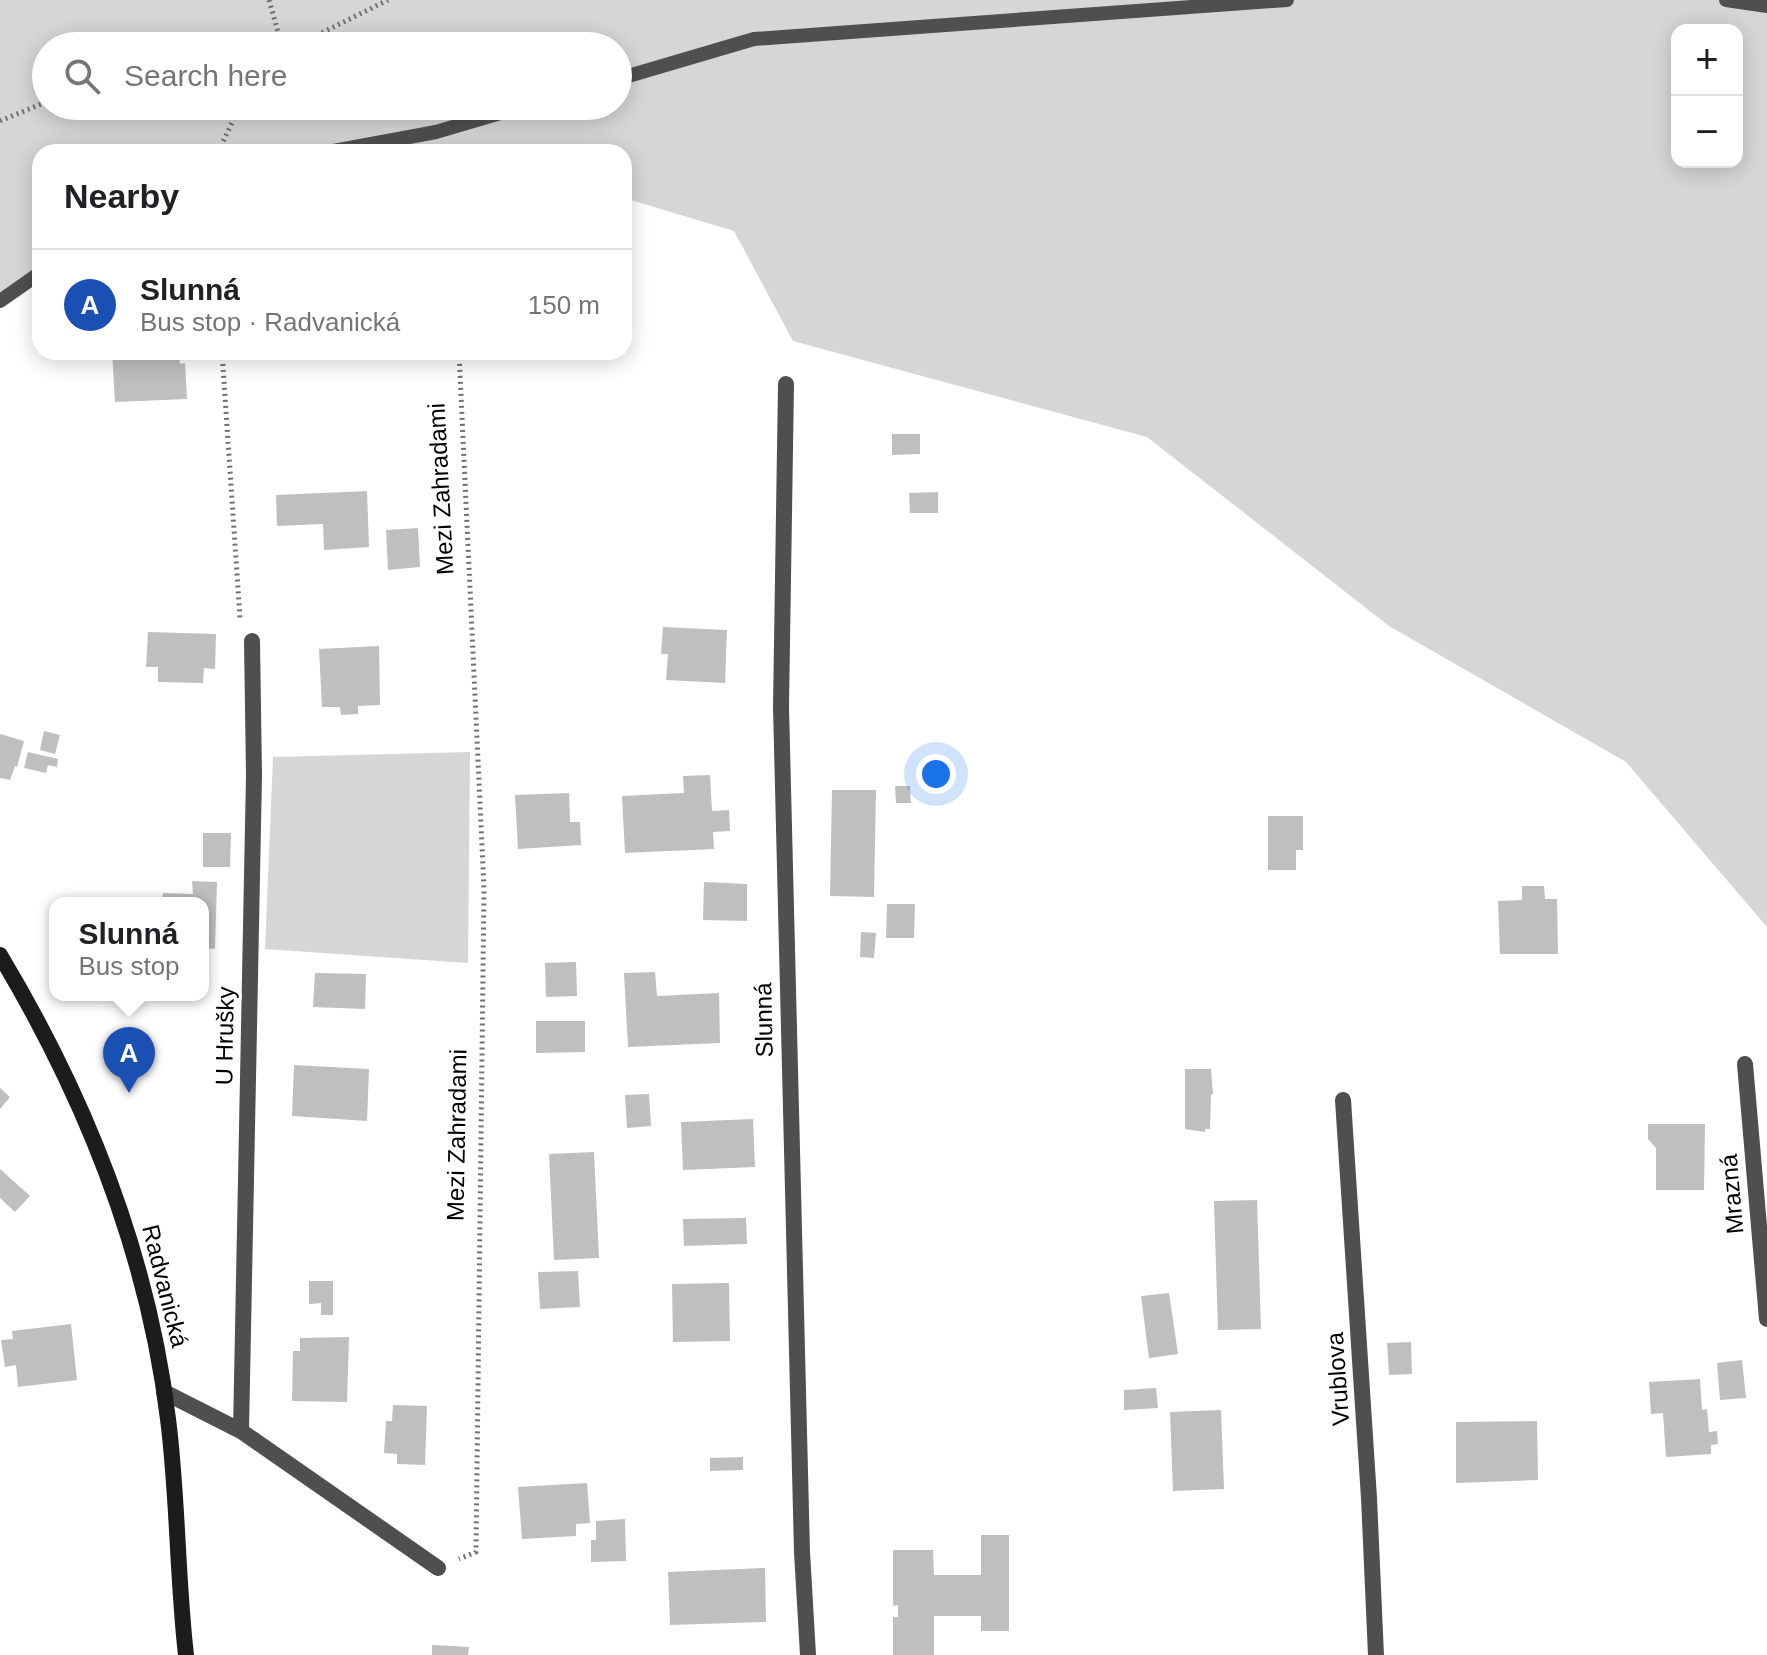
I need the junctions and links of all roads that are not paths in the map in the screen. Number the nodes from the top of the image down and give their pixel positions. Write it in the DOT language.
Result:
graph roads {
  1 [pos="1287,0"];
  2 [pos="1726,0"];
  3 [pos="1767,6"];
  4 [pos="632,75"];
  5 [pos="477,120"];
  6 [pos="371,144"];
  7 [pos="32,279"];
  8 [pos="0,301"];
  9 [pos="786,384"];
  10 [pos="252,641"];
  11 [pos="0,955"];
  12 [pos="1745,1064"];
  13 [pos="1343,1100"];
  14 [pos="1767,1319"];
  15 [pos="164,1392"];
  16 [pos="241,1431"];
  17 [pos="438,1568"];
  18 [pos="186,1655"];
  19 [pos="808,1655"];
  20 [pos="1376,1655"];
  1 -- 4 [label="lane"];
  2 -- 3 [label="lane"];
  5 -- 6 [label="lane"];
  7 -- 8 [label="lane"];
  9 -- 19 [label="street, Slunná"];
  10 -- 16 [label="street, U Hrušky"];
  11 -- 15 [label="street, Radvanická"];
  12 -- 14 [label="street, Mrazná"];
  13 -- 20 [label="street, Vrublova"];
  15 -- 16 [label="street"];
  15 -- 18 [label="street, Radvanická"];
  16 -- 17 [label="street"];
}
